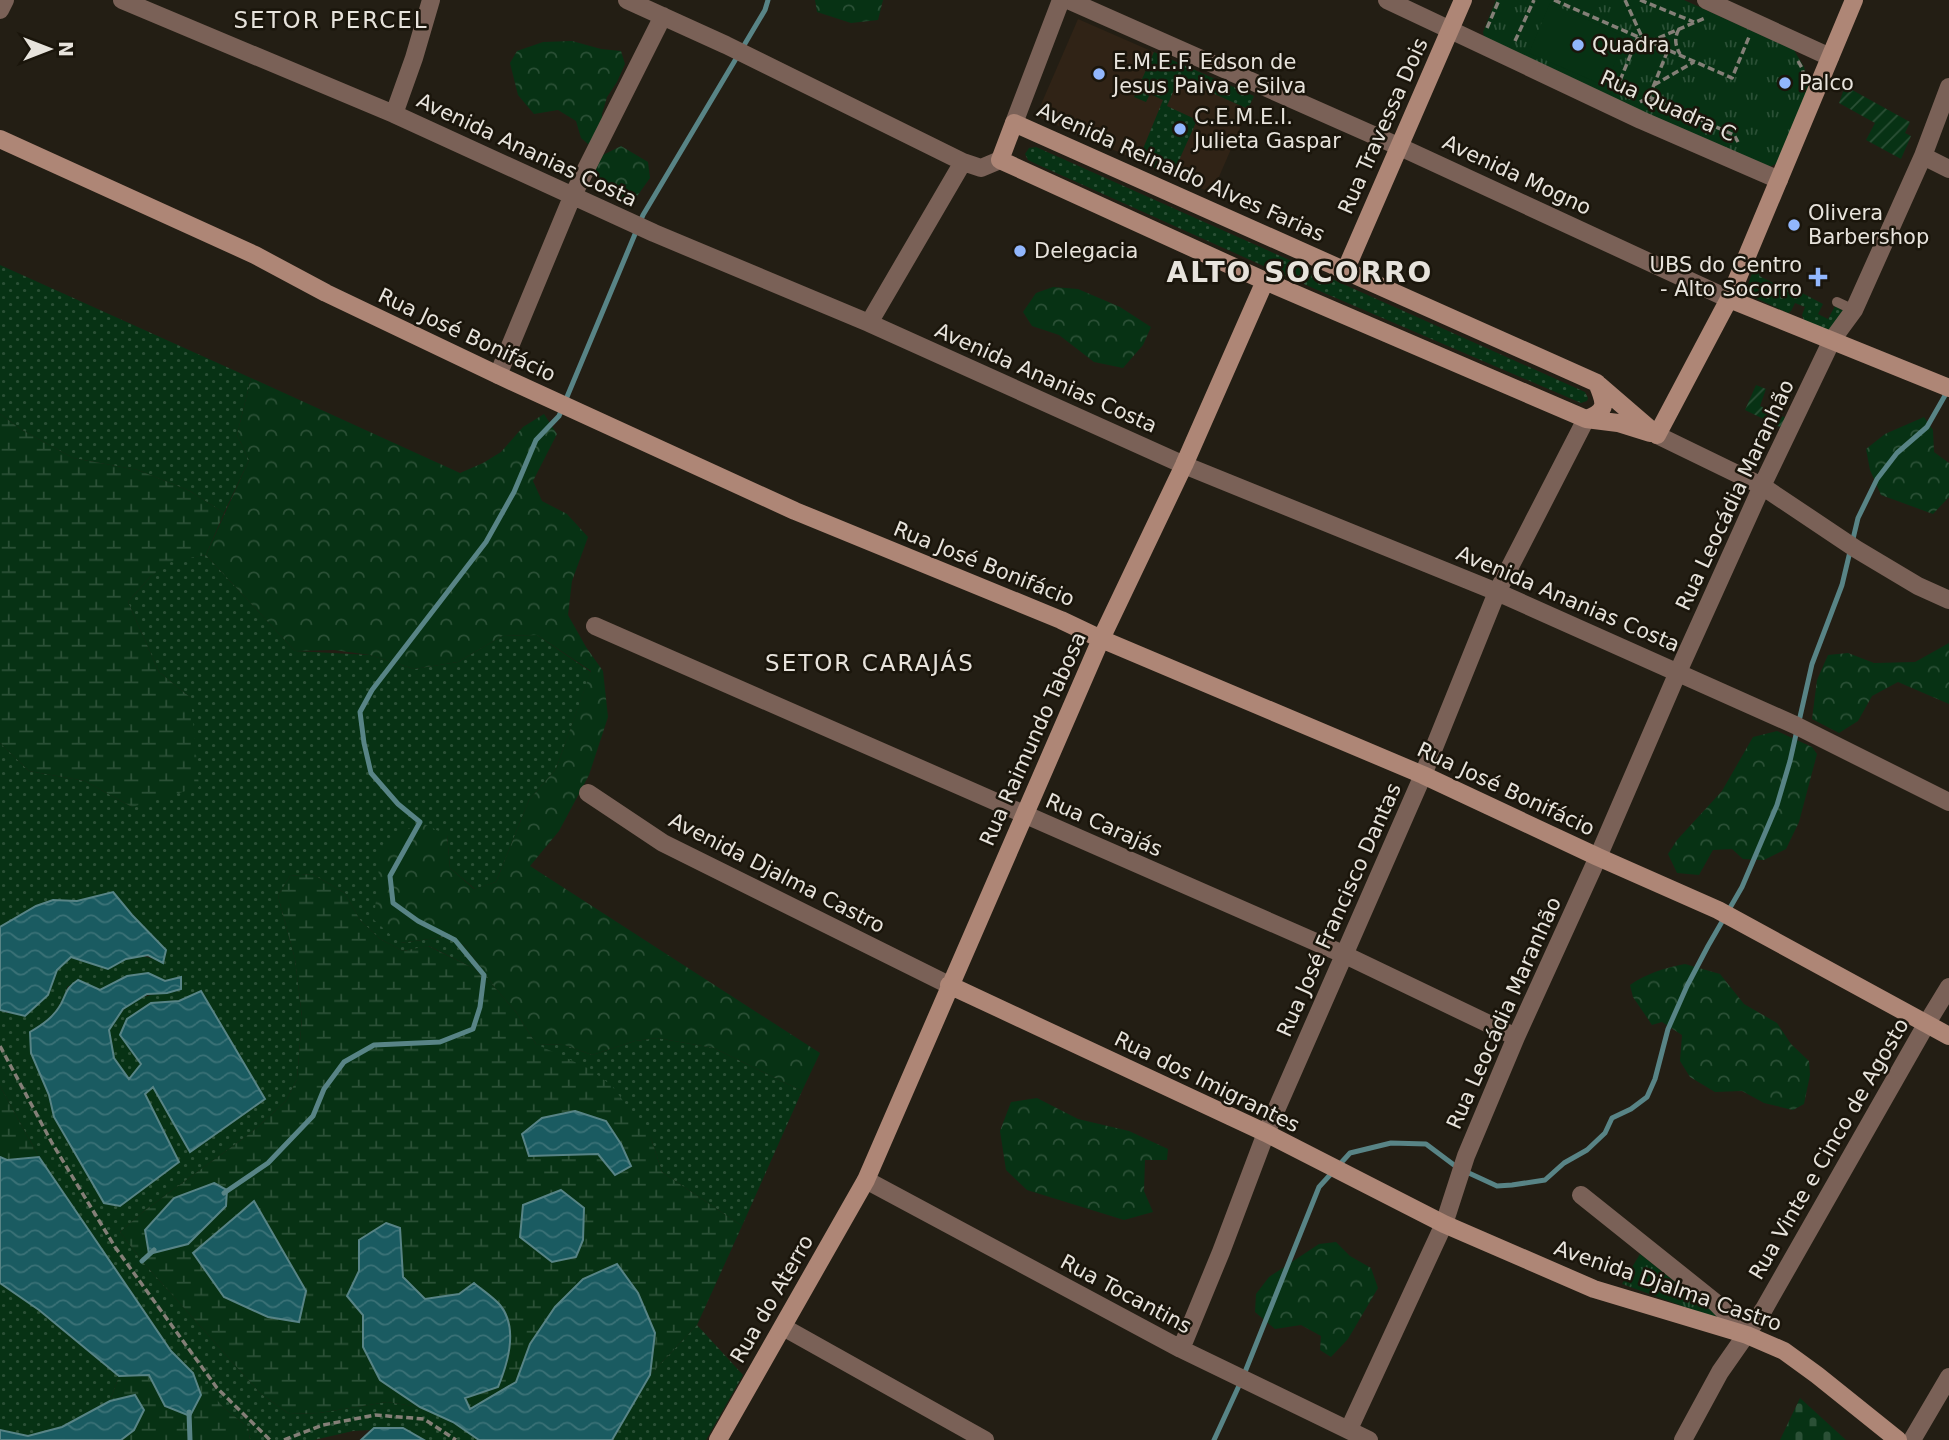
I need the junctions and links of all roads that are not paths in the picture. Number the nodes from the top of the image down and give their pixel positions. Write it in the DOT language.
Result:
graph roads {
  1 [pos="5,0"];
  2 [pos="122,0"];
  3 [pos="431,0"];
  4 [pos="628,0"];
  5 [pos="1061,0"];
  6 [pos="1068,0"];
  7 [pos="1387,0"];
  8 [pos="1463,0"];
  9 [pos="1854,0"];
  10 [pos="1709,8"];
  11 [pos="0,10"];
  12 [pos="663,16"];
  13 [pos="1450,29"];
  14 [pos="1830,57"];
  15 [pos="1949,88"];
  16 [pos="394,114"];
  17 [pos="1014,123"];
  18 [pos="0,139"];
  19 [pos="1398,146"];
  20 [pos="1923,156"];
  21 [pos="1000,160"];
  22 [pos="963,162"];
  23 [pos="1949,169"];
  24 [pos="1779,180"];
  25 [pos="572,197"];
  26 [pos="1346,270"];
  27 [pos="1265,281"];
  28 [pos="1729,299"];
  29 [pos="1837,302"];
  30 [pos="1854,310"];
  31 [pos="869,323"];
  32 [pos="1832,340"];
  33 [pos="498,375"];
  34 [pos="1597,383"];
  35 [pos="1945,386"];
  36 [pos="1586,419"];
  37 [pos="1657,435"];
  38 [pos="1184,465"];
  39 [pos="1762,486"];
  40 [pos="1497,592"];
  41 [pos="1949,600"];
  42 [pos="595,626"];
  43 [pos="1101,639"];
  44 [pos="1678,672"];
  45 [pos="1423,775"];
  46 [pos="588,793"];
  47 [pos="1949,802"];
  48 [pos="1024,815"];
  49 [pos="1598,858"];
  50 [pos="1343,954"];
  51 [pos="949,985"];
  52 [pos="1949,987"];
  53 [pos="1927,1023"];
  54 [pos="1949,1036"];
  55 [pos="1516,1037"];
  56 [pos="1266,1133"];
  57 [pos="866,1180"];
  58 [pos="1581,1195"];
  59 [pos="1444,1224"];
  60 [pos="783,1327"];
  61 [pos="1747,1335"];
  62 [pos="1181,1349"];
  63 [pos="1949,1377"];
  64 [pos="1349,1429"];
  65 [pos="718,1440"];
  66 [pos="985,1440"];
  67 [pos="1369,1440"];
  68 [pos="1683,1440"];
  69 [pos="1898,1440"];
  70 [pos="1912,1440"];
  1 -- 11 [label="street"];
  2 -- 16 [label="street, Avenida Ananias Costa"];
  3 -- 16 [label="street"];
  4 -- 12 [label="street"];
  5 -- 17 [label="street"];
  6 -- 19 [label="street, Avenida Mogno"];
  7 -- 13 [label="street, Rua Quadra C"];
  8 -- 13 [label="street, Rua Travessa Dois"];
  9 -- 14 [label="street"];
  10 -- 14 [label="street"];
  12 -- 22 [label="street"];
  12 -- 25 [label="street"];
  13 -- 19 [label="street, Rua Travessa Dois"];
  13 -- 24 [label="street, Rua Quadra C"];
  14 -- 24 [label="street"];
  15 -- 20 [label="street, Rua Leocádia Maranhão"];
  16 -- 25 [label="street, Avenida Ananias Costa"];
  17 -- 21 [label="street"];
  17 -- 26 [label="street, Avenida Reinaldo Alves Farias"];
  18 -- 33 [label="street, Rua José Bonifácio"];
  19 -- 26 [label="street, Rua Travessa Dois"];
  19 -- 28 [label="street, Avenida Mogno"];
  20 -- 23 [label="street"];
  20 -- 30 [label="street, Rua Leocádia Maranhão"];
  21 -- 22 [label="street"];
  21 -- 27 [label="street, Avenida Reinaldo Alves Farias"];
  22 -- 31 [label="street"];
  24 -- 28 [label="street"];
  25 -- 31 [label="street, Avenida Ananias Costa"];
  25 -- 33 [label="street"];
  26 -- 34 [label="street, Avenida Reinaldo Alves Farias"];
  27 -- 36 [label="street, Avenida Reinaldo Alves Farias"];
  27 -- 38 [label="street, Rua Raimundo Tabosa"];
  28 -- 32 [label="street, Avenida Mogno"];
  28 -- 37 [label="street"];
  29 -- 30 [label="lane"];
  30 -- 32 [label="street, Rua Leocádia Maranhão"];
  31 -- 38 [label="street, Avenida Ananias Costa"];
  32 -- 35 [label="street, Avenida Mogno"];
  32 -- 39 [label="street, Rua Leocádia Maranhão"];
  33 -- 43 [label="street, Rua José Bonifácio"];
  34 -- 36 [label="street"];
  34 -- 37 [label="street, Avenida Reinaldo Alves Farias"];
  36 -- 37 [label="street, Avenida Reinaldo Alves Farias"];
  36 -- 40 [label="street, Rua José Francisco Dantas"];
  37 -- 39 [label="street, Avenida Reinaldo Alves Farias"];
  38 -- 40 [label="street, Avenida Ananias Costa"];
  38 -- 43 [label="street, Rua Raimundo Tabosa"];
  39 -- 41 [label="street, Avenida Reinaldo Alves Farias"];
  39 -- 44 [label="street, Rua Leocádia Maranhão"];
  40 -- 44 [label="street, Avenida Ananias Costa"];
  40 -- 45 [label="street, Rua José Francisco Dantas"];
  42 -- 48 [label="street, Rua Carajás"];
  43 -- 45 [label="street, Rua José Bonifácio"];
  43 -- 48 [label="street, Rua Raimundo Tabosa"];
  44 -- 47 [label="street, Avenida Ananias Costa"];
  44 -- 49 [label="street, Rua Leocádia Maranhão"];
  45 -- 49 [label="street, Rua José Bonifácio"];
  45 -- 50 [label="street, Rua José Francisco Dantas"];
  46 -- 51 [label="street, Avenida Djalma Castro"];
  48 -- 50 [label="street, Rua Carajás"];
  48 -- 51 [label="street, Rua Raimundo Tabosa"];
  49 -- 53 [label="street, Rua José Bonifácio"];
  49 -- 55 [label="street, Rua Leocádia Maranhão"];
  50 -- 55 [label="street, Rua Carajás"];
  50 -- 56 [label="street, Rua José Francisco Dantas"];
  51 -- 56 [label="street, Rua dos Imigrantes"];
  51 -- 57 [label="street, Rua Raimundo Tabosa"];
  52 -- 53 [label="street, Rua Vinte e Cinco de Agosto"];
  53 -- 54 [label="street, Rua José Bonifácio"];
  53 -- 61 [label="street, Rua Vinte e Cinco de Agosto"];
  55 -- 59 [label="street, Rua Leocádia Maranhão"];
  56 -- 59 [label="street, Rua dos Imigrantes"];
  56 -- 62 [label="street, Rua José Francisco Dantas"];
  57 -- 60 [label="street, Rua do Aterro"];
  57 -- 62 [label="street, Rua Tocantins"];
  58 -- 61 [label="street"];
  59 -- 61 [label="street, Avenida Djalma Castro"];
  59 -- 64 [label="street, Rua Leocádia Maranhão"];
  60 -- 65 [label="street, Rua do Aterro"];
  60 -- 66 [label="street"];
  61 -- 68 [label="street, Rua Vinte e Cinco de Agosto"];
  61 -- 69 [label="street, Avenida Djalma Castro"];
  62 -- 64 [label="street, Rua Tocantins"];
  63 -- 70 [label="street"];
  64 -- 67 [label="street, Rua Tocantins"];
}
